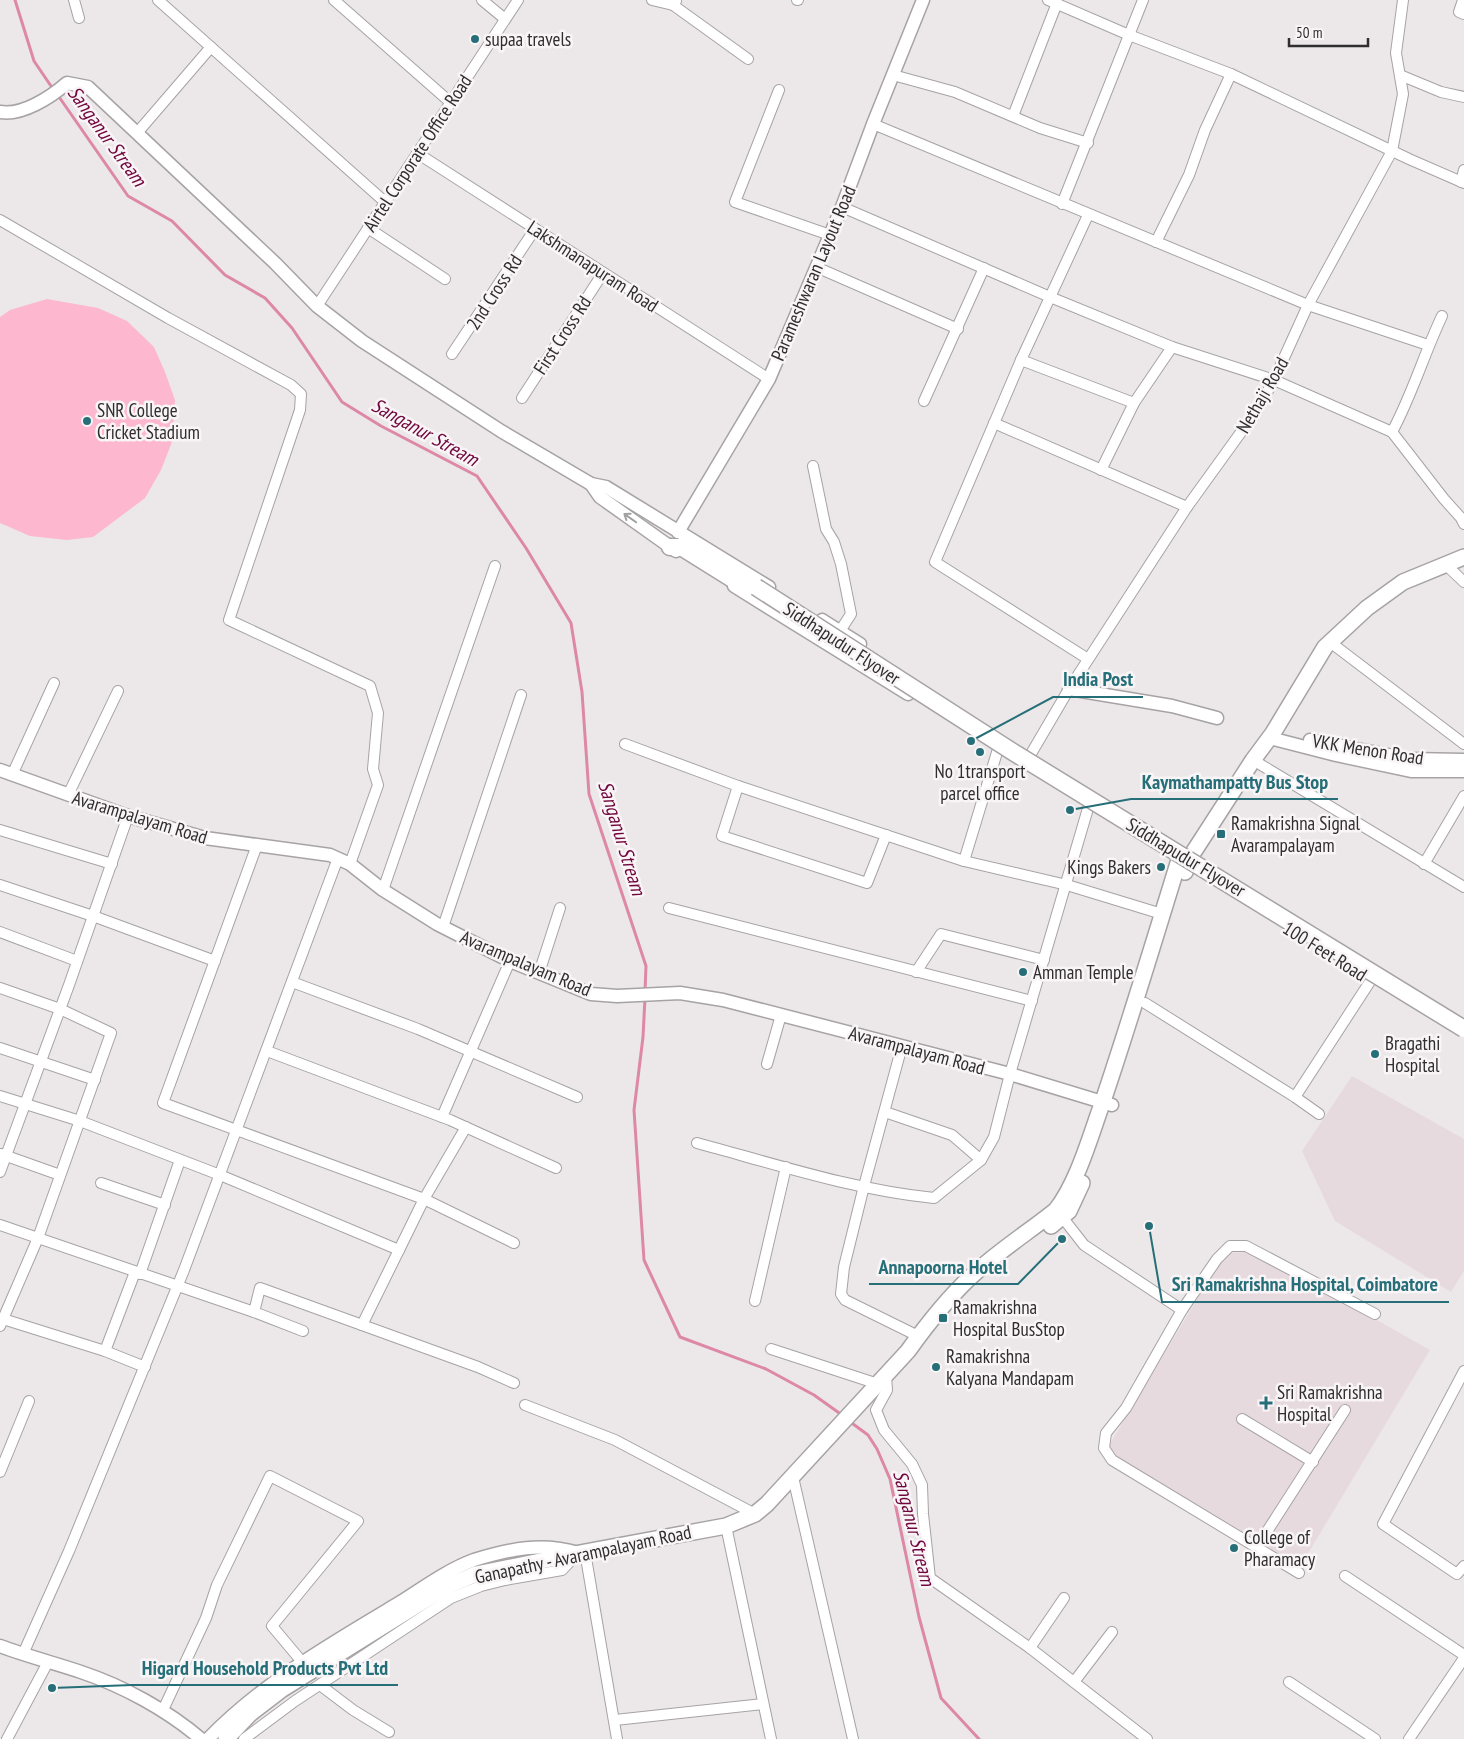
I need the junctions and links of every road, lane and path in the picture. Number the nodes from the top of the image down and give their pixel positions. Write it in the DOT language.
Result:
graph roads {
  1 [pos="74,0"];
  2 [pos="158,0"];
  3 [pos="334,0"];
  4 [pos="482,0"];
  5 [pos="518,0"];
  6 [pos="652,0"];
  7 [pos="923,0"];
  8 [pos="1143,0"];
  9 [pos="1403,0"];
  10 [pos="1463,0"];
  11 [pos="675,2"];
  12 [pos="1052,2"];
  13 [pos="1464,14"];
  14 [pos="79,18"];
  15 [pos="505,19"];
  16 [pos="1129,35"];
  17 [pos="211,47"];
  18 [pos="748,59"];
  19 [pos="1231,74"];
  20 [pos="893,75"];
  21 [pos="1400,75"];
  22 [pos="779,90"];
  23 [pos="1464,97"];
  24 [pos="450,102"];
  25 [pos="0,112"];
  26 [pos="1013,116"];
  27 [pos="873,124"];
  28 [pos="137,133"];
  29 [pos="1088,143"];
  30 [pos="1392,151"];
  31 [pos="417,153"];
  32 [pos="1464,170"];
  33 [pos="1462,183"];
  34 [pos="385,202"];
  35 [pos="1062,204"];
  36 [pos="842,207"];
  37 [pos="1088,215"];
  38 [pos="0,220"];
  39 [pos="368,228"];
  40 [pos="535,229"];
  41 [pos="830,235"];
  42 [pos="1156,242"];
  43 [pos="816,266"];
  44 [pos="984,268"];
  45 [pos="603,273"];
  46 [pos="444,279"];
  47 [pos="1050,297"];
  48 [pos="1308,305"];
  49 [pos="317,306"];
  50 [pos="1442,316"];
  51 [pos="958,329"];
  52 [pos="1428,345"];
  53 [pos="1172,347"];
  54 [pos="452,354"];
  55 [pos="1021,360"];
  56 [pos="769,379"];
  57 [pos="1274,380"];
  58 [pos="522,398"];
  59 [pos="924,401"];
  60 [pos="1134,403"];
  61 [pos="994,423"];
  62 [pos="1392,432"];
  63 [pos="813,466"];
  64 [pos="1101,470"];
  65 [pos="1187,507"];
  66 [pos="1463,518"];
  67 [pos="674,540"];
  68 [pos="702,545"];
  69 [pos="1464,557"];
  70 [pos="1445,564"];
  71 [pos="495,566"];
  72 [pos="721,568"];
  73 [pos="1464,582"];
  74 [pos="840,632"];
  75 [pos="1330,642"];
  76 [pos="1088,659"];
  77 [pos="54,683"];
  78 [pos="1069,689"];
  79 [pos="118,691"];
  80 [pos="521,695"];
  81 [pos="1216,718"];
  82 [pos="1271,736"];
  83 [pos="625,744"];
  84 [pos="1464,744"];
  85 [pos="998,749"];
  86 [pos="1253,760"];
  87 [pos="1464,760"];
  88 [pos="1027,761"];
  89 [pos="1464,771"];
  90 [pos="4,773"];
  91 [pos="738,786"];
  92 [pos="68,795"];
  93 [pos="1464,796"];
  94 [pos="1089,805"];
  95 [pos="128,816"];
  96 [pos="0,830"];
  97 [pos="886,835"];
  98 [pos="257,845"];
  99 [pos="1186,860"];
  100 [pos="344,861"];
  101 [pos="964,861"];
  102 [pos="112,864"];
  103 [pos="1424,864"];
  104 [pos="1067,885"];
  105 [pos="0,886"];
  106 [pos="1464,887"];
  107 [pos="383,890"];
  108 [pos="560,908"];
  109 [pos="669,908"];
  110 [pos="1162,914"];
  111 [pos="93,916"];
  112 [pos="443,927"];
  113 [pos="0,932"];
  114 [pos="510,960"];
  115 [pos="1044,960"];
  116 [pos="77,961"];
  117 [pos="215,961"];
  118 [pos="916,972"];
  119 [pos="539,973"];
  120 [pos="1371,980"];
  121 [pos="292,982"];
  122 [pos="0,988"];
  123 [pos="1032,1001"];
  124 [pos="1145,1003"];
  125 [pos="60,1009"];
  126 [pos="781,1015"];
  127 [pos="1464,1023"];
  128 [pos="1464,1029"];
  129 [pos="1464,1036"];
  130 [pos="902,1046"];
  131 [pos="0,1048"];
  132 [pos="267,1051"];
  133 [pos="471,1051"];
  134 [pos="40,1063"];
  135 [pos="767,1064"];
  136 [pos="1010,1074"];
  137 [pos="95,1080"];
  138 [pos="0,1096"];
  139 [pos="577,1097"];
  140 [pos="1295,1097"];
  141 [pos="1108,1103"];
  142 [pos="26,1104"];
  143 [pos="885,1112"];
  144 [pos="1319,1114"];
  145 [pos="442,1117"];
  146 [pos="80,1121"];
  147 [pos="466,1127"];
  148 [pos="237,1129"];
  149 [pos="696,1143"];
  150 [pos="3,1155"];
  151 [pos="180,1160"];
  152 [pos="981,1160"];
  153 [pos="786,1167"];
  154 [pos="556,1168"];
  155 [pos="0,1172"];
  156 [pos="220,1175"];
  157 [pos="60,1176"];
  158 [pos="101,1183"];
  159 [pos="864,1186"];
  160 [pos="424,1199"];
  161 [pos="165,1205"];
  162 [pos="1060,1214"];
  163 [pos="0,1224"];
  164 [pos="38,1238"];
  165 [pos="514,1243"];
  166 [pos="399,1250"];
  167 [pos="138,1273"];
  168 [pos="178,1287"];
  169 [pos="754,1301"];
  170 [pos="1182,1310"];
  171 [pos="254,1312"];
  172 [pos="1375,1314"];
  173 [pos="2,1322"];
  174 [pos="362,1325"];
  175 [pos="303,1331"];
  176 [pos="918,1336"];
  177 [pos="771,1349"];
  178 [pos="106,1351"];
  179 [pos="908,1351"];
  180 [pos="145,1367"];
  181 [pos="1464,1371"];
  182 [pos="514,1383"];
  183 [pos="879,1383"];
  184 [pos="29,1401"];
  185 [pos="525,1405"];
  186 [pos="1344,1410"];
  187 [pos="1242,1419"];
  188 [pos="1313,1462"];
  189 [pos="0,1472"];
  190 [pos="793,1477"];
  191 [pos="756,1514"];
  192 [pos="726,1526"];
  193 [pos="1257,1547"];
  194 [pos="576,1553"];
  195 [pos="1464,1566"];
  196 [pos="1300,1573"];
  197 [pos="1345,1576"];
  198 [pos="1064,1598"];
  199 [pos="1112,1632"];
  200 [pos="0,1646"];
  201 [pos="1030,1648"];
  202 [pos="23,1654"];
  203 [pos="1464,1657"];
  204 [pos="48,1662"];
  205 [pos="303,1663"];
  206 [pos="1074,1682"];
  207 [pos="1289,1682"];
  208 [pos="320,1685"];
  209 [pos="763,1704"];
  210 [pos="163,1710"];
  211 [pos="615,1720"];
  212 [pos="389,1732"];
  213 [pos="7,1739"];
  214 [pos="201,1739"];
  215 [pos="208,1739"];
  216 [pos="226,1739"];
  217 [pos="244,1739"];
  218 [pos="617,1739"];
  219 [pos="771,1739"];
  220 [pos="853,1739"];
  221 [pos="1147,1739"];
  222 [pos="1376,1739"];
  223 [pos="1410,1739"];
  1 -- 14 [label="street"];
  2 -- 17 [label="street"];
  3 -- 24 [label="street"];
  4 -- 15 [label="street"];
  5 -- 15 [label="street, Airtel Corporate Office Road"];
  6 -- 11 [label="street"];
  7 -- 20 [label="street, Parameshwaran Layout Road"];
  8 -- 16 [label="street"];
  9 -- 21 [label="street, Nethaji Road"];
  10 -- 13 [label="street"];
  11 -- 18 [label="street"];
  12 -- 16 [label="street"];
  12 -- 26 [label="street"];
  15 -- 24 [label="street, Airtel Corporate Office Road"];
  16 -- 19 [label="street"];
  16 -- 29 [label="street"];
  17 -- 28 [label="street"];
  17 -- 34 [label="street"];
  19 -- 30 [label="street"];
  19 -- 42 [label="street"];
  20 -- 26 [label="street"];
  20 -- 27 [label="street, Parameshwaran Layout Road"];
  21 -- 23 [label="street"];
  21 -- 30 [label="street, Nethaji Road"];
  22 -- 41 [label="street"];
  24 -- 31 [label="street, Airtel Corporate Office Road"];
  25 -- 28 [label="street"];
  26 -- 29 [label="street"];
  27 -- 35 [label="street"];
  27 -- 36 [label="street, Parameshwaran Layout Road"];
  28 -- 49 [label="street"];
  29 -- 35 [label="street"];
  30 -- 33 [label="street"];
  30 -- 48 [label="street, Nethaji Road"];
  31 -- 34 [label="street, Airtel Corporate Office Road"];
  31 -- 40 [label="street, Lakshmanapuram Road"];
  32 -- 33 [label="street"];
  34 -- 39 [label="street, Airtel Corporate Office Road"];
  35 -- 37 [label="street"];
  36 -- 41 [label="street, Parameshwaran Layout Road"];
  36 -- 44 [label="street"];
  37 -- 42 [label="street"];
  37 -- 47 [label="street"];
  38 -- 100 [label="street"];
  39 -- 46 [label="street"];
  39 -- 49 [label="street, Airtel Corporate Office Road"];
  40 -- 45 [label="street, Lakshmanapuram Road"];
  40 -- 54 [label="street, 2nd Cross Rd"];
  41 -- 43 [label="street, Parameshwaran Layout Road"];
  42 -- 48 [label="street"];
  43 -- 51 [label="street"];
  43 -- 56 [label="street, Parameshwaran Layout Road"];
  44 -- 47 [label="street"];
  44 -- 51 [label="street"];
  45 -- 56 [label="street, Lakshmanapuram Road"];
  45 -- 58 [label="street, First Cross Rd"];
  47 -- 53 [label="street"];
  47 -- 55 [label="street"];
  48 -- 52 [label="street"];
  48 -- 57 [label="street, Nethaji Road"];
  49 -- 67 [label="street"];
  50 -- 52 [label="street"];
  51 -- 59 [label="street"];
  52 -- 62 [label="street"];
  53 -- 57 [label="street"];
  53 -- 60 [label="street"];
  55 -- 60 [label="street"];
  55 -- 61 [label="street"];
  56 -- 67 [label="street, Parameshwaran Layout Road"];
  57 -- 62 [label="street"];
  57 -- 65 [label="street, Nethaji Road"];
  60 -- 64 [label="street"];
  61 -- 64 [label="street"];
  61 -- 76 [label="street"];
  62 -- 66 [label="street"];
  63 -- 74 [label="street"];
  64 -- 65 [label="street"];
  65 -- 76 [label="street, Nethaji Road"];
  67 -- 68 [label="street"];
  67 -- 72 [label="main road, Siddhapudur Flyover"];
  67 -- 85 [label="street"];
  68 -- 72 [label="main road, Siddhapudur Flyover"];
  68 -- 74 [label="street"];
  69 -- 70 [label="main road"];
  70 -- 73 [label="street"];
  70 -- 75 [label="main road"];
  71 -- 107 [label="street"];
  72 -- 128 [label="main road, Siddhapudur Flyover, bridge"];
  74 -- 88 [label="street"];
  75 -- 82 [label="main road"];
  75 -- 84 [label="street"];
  76 -- 78 [label="street, Nethaji Road"];
  77 -- 90 [label="street"];
  78 -- 81 [label="street"];
  78 -- 88 [label="street, Nethaji Road"];
  79 -- 92 [label="street"];
  80 -- 112 [label="street"];
  82 -- 86 [label="main road"];
  82 -- 87 [label="street, VKK Menon Road"];
  82 -- 89 [label="street, VKK Menon Road"];
  83 -- 91 [label="street"];
  85 -- 88 [label="street"];
  85 -- 101 [label="street"];
  86 -- 99 [label="main road"];
  86 -- 103 [label="street"];
  88 -- 94 [label="street"];
  88 -- 99 [label="street"];
  90 -- 92 [label="street, Avarampalayam Road"];
  91 -- 97 [label="street"];
  91 -- 97 [label="street"];
  92 -- 95 [label="street, Avarampalayam Road"];
  93 -- 103 [label="street"];
  94 -- 99 [label="street"];
  94 -- 104 [label="street"];
  95 -- 98 [label="street, Avarampalayam Road"];
  95 -- 102 [label="street"];
  96 -- 102 [label="street"];
  97 -- 101 [label="street"];
  98 -- 100 [label="street, Avarampalayam Road"];
  98 -- 117 [label="street"];
  99 -- 110 [label="main road"];
  99 -- 120 [label="main road, 100 Feet Road"];
  99 -- 124 [label="main road"];
  99 -- 127 [label="main road"];
  100 -- 107 [label="street, Avarampalayam Road"];
  100 -- 121 [label="street"];
  101 -- 104 [label="street"];
  102 -- 111 [label="street"];
  103 -- 106 [label="street"];
  104 -- 110 [label="street"];
  104 -- 115 [label="street"];
  105 -- 111 [label="street"];
  107 -- 112 [label="street, Avarampalayam Road"];
  108 -- 119 [label="street"];
  109 -- 118 [label="street"];
  110 -- 141 [label="main road"];
  111 -- 116 [label="street"];
  111 -- 117 [label="street"];
  112 -- 114 [label="street, Avarampalayam Road"];
  113 -- 116 [label="street"];
  114 -- 119 [label="street, Avarampalayam Road"];
  114 -- 133 [label="street"];
  115 -- 118 [label="street"];
  115 -- 123 [label="street"];
  116 -- 125 [label="street"];
  117 -- 148 [label="street"];
  118 -- 123 [label="street"];
  119 -- 126 [label="street, Avarampalayam Road"];
  120 -- 129 [label="main road, 100 Feet Road"];
  120 -- 140 [label="street"];
  121 -- 132 [label="street"];
  121 -- 133 [label="street"];
  122 -- 125 [label="street"];
  123 -- 136 [label="street"];
  124 -- 140 [label="street"];
  124 -- 141 [label="main road"];
  125 -- 134 [label="street"];
  125 -- 137 [label="street"];
  126 -- 130 [label="street, Avarampalayam Road"];
  126 -- 135 [label="street"];
  130 -- 136 [label="street, Avarampalayam Road"];
  130 -- 143 [label="street"];
  131 -- 134 [label="street"];
  132 -- 145 [label="street"];
  132 -- 148 [label="street"];
  133 -- 139 [label="street"];
  133 -- 145 [label="street"];
  134 -- 137 [label="street"];
  134 -- 142 [label="street"];
  136 -- 141 [label="street, Avarampalayam Road"];
  136 -- 152 [label="street"];
  137 -- 146 [label="street"];
  138 -- 142 [label="street"];
  140 -- 144 [label="street"];
  141 -- 162 [label="main road"];
  142 -- 146 [label="street"];
  142 -- 150 [label="street"];
  143 -- 152 [label="street"];
  143 -- 159 [label="street"];
  145 -- 147 [label="street"];
  146 -- 151 [label="street"];
  146 -- 157 [label="street"];
  147 -- 154 [label="street"];
  147 -- 160 [label="street"];
  148 -- 156 [label="street"];
  148 -- 160 [label="street"];
  149 -- 153 [label="street"];
  150 -- 155 [label="street"];
  150 -- 157 [label="street"];
  151 -- 156 [label="street"];
  151 -- 161 [label="street"];
  152 -- 159 [label="street"];
  153 -- 159 [label="street"];
  153 -- 169 [label="street"];
  156 -- 166 [label="street"];
  156 -- 168 [label="street"];
  157 -- 164 [label="street"];
  158 -- 161 [label="street"];
  159 -- 176 [label="street"];
  160 -- 165 [label="street"];
  160 -- 166 [label="street"];
  161 -- 167 [label="street"];
  162 -- 170 [label="street"];
  162 -- 176 [label="main road"];
  162 -- 179 [label="main road"];
  163 -- 164 [label="street"];
  164 -- 167 [label="street"];
  164 -- 173 [label="street"];
  166 -- 174 [label="street"];
  167 -- 168 [label="street"];
  167 -- 178 [label="street"];
  168 -- 171 [label="street"];
  168 -- 180 [label="street"];
  170 -- 172 [label="street"];
  170 -- 193 [label="street"];
  171 -- 174 [label="street"];
  171 -- 175 [label="street"];
  173 -- 178 [label="street"];
  174 -- 182 [label="street"];
  176 -- 179 [label="main road"];
  177 -- 183 [label="street"];
  178 -- 180 [label="street"];
  179 -- 183 [label="main road, Ganapathy - Avarampalayam Road"];
  180 -- 202 [label="street"];
  181 -- 195 [label="street"];
  183 -- 190 [label="main road, Ganapathy - Avarampalayam Road"];
  183 -- 201 [label="street"];
  184 -- 189 [label="street"];
  185 -- 191 [label="street"];
  186 -- 188 [label="street"];
  187 -- 188 [label="street"];
  188 -- 193 [label="street"];
  190 -- 191 [label="main road, Ganapathy - Avarampalayam Road"];
  190 -- 220 [label="street"];
  191 -- 192 [label="main road, Ganapathy - Avarampalayam Road"];
  192 -- 194 [label="main road, Ganapathy - Avarampalayam Road"];
  192 -- 209 [label="street"];
  193 -- 196 [label="street"];
  194 -- 205 [label="street"];
  194 -- 208 [label="street"];
  194 -- 211 [label="street"];
  194 -- 216 [label="main road, Ganapathy - Avarampalayam Road"];
  197 -- 203 [label="street"];
  198 -- 201 [label="street"];
  199 -- 206 [label="street"];
  200 -- 202 [label="street"];
  201 -- 206 [label="street"];
  202 -- 204 [label="street"];
  203 -- 223 [label="street"];
  204 -- 210 [label="street"];
  204 -- 213 [label="street"];
  205 -- 210 [label="street"];
  205 -- 215 [label="street"];
  206 -- 221 [label="street"];
  207 -- 222 [label="street"];
  208 -- 212 [label="street"];
  208 -- 217 [label="street"];
  209 -- 211 [label="street"];
  209 -- 219 [label="street"];
  210 -- 214 [label="street"];
  211 -- 218 [label="street"];
}
